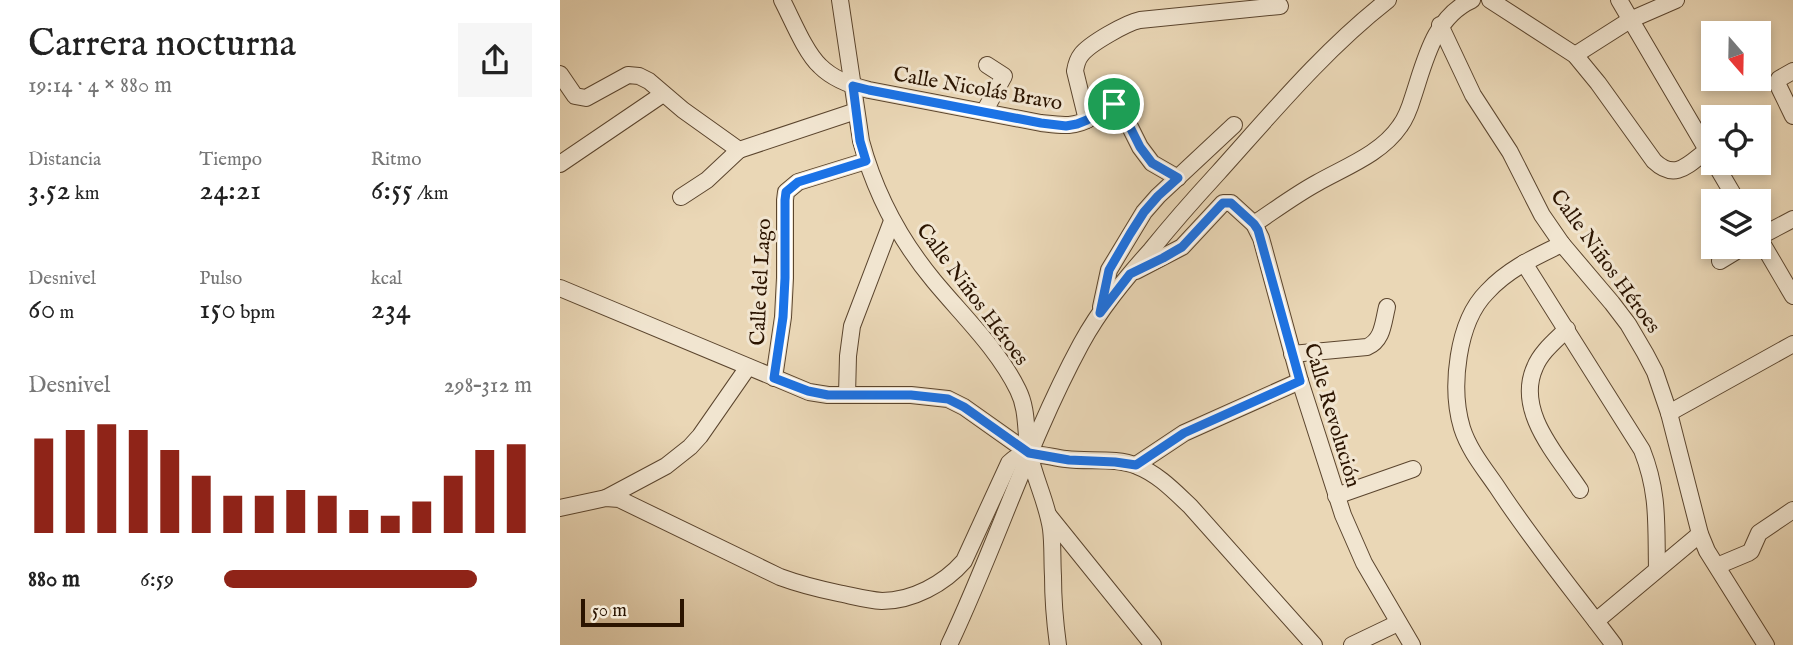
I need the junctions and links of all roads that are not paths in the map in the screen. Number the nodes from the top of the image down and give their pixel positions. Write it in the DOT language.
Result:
graph roads {
  1 [pos="782,0"];
  2 [pos="840,0"];
  3 [pos="1388,0"];
  4 [pos="1472,0"];
  5 [pos="1489,0"];
  6 [pos="1619,0"];
  7 [pos="1676,0"];
  8 [pos="1280,6"];
  9 [pos="1630,20"];
  10 [pos="1440,25"];
  11 [pos="1575,55"];
  12 [pos="987,65"];
  13 [pos="1793,71"];
  14 [pos="560,74"];
  15 [pos="853,86"];
  16 [pos="663,93"];
  17 [pos="856,111"];
  18 [pos="984,112"];
  19 [pos="1793,116"];
  20 [pos="1087,120"];
  21 [pos="1234,125"];
  22 [pos="1701,142"];
  23 [pos="739,150"];
  24 [pos="1701,155"];
  25 [pos="866,161"];
  26 [pos="560,164"];
  27 [pos="1178,178"];
  28 [pos="681,197"];
  29 [pos="1793,219"];
  30 [pos="892,221"];
  31 [pos="1254,224"];
  32 [pos="1771,231"];
  33 [pos="1562,244"];
  34 [pos="1771,258"];
  35 [pos="1723,259"];
  36 [pos="1720,261"];
  37 [pos="1524,262"];
  38 [pos="1130,274"];
  39 [pos="560,288"];
  40 [pos="1793,296"];
  41 [pos="1387,307"];
  42 [pos="1100,313"];
  43 [pos="1567,329"];
  44 [pos="1793,344"];
  45 [pos="1292,354"];
  46 [pos="748,367"];
  47 [pos="774,378"];
  48 [pos="1300,381"];
  49 [pos="847,395"];
  50 [pos="1669,413"];
  51 [pos="1029,453"];
  52 [pos="1136,465"];
  53 [pos="1413,469"];
  54 [pos="1580,490"];
  55 [pos="1336,496"];
  56 [pos="606,498"];
  57 [pos="560,508"];
  58 [pos="1793,510"];
  59 [pos="1047,514"];
  60 [pos="1700,534"];
  61 [pos="1717,566"];
  62 [pos="1657,569"];
  63 [pos="1596,621"];
  64 [pos="1398,623"];
  65 [pos="949,645"];
  66 [pos="1058,645"];
  67 [pos="1153,645"];
  68 [pos="1314,645"];
  69 [pos="1352,645"];
  70 [pos="1412,645"];
  71 [pos="1614,645"];
  72 [pos="1766,645"];
  1 -- 15 [label="street, Calle Nicolás Bravo"];
  2 -- 15 [label="street, Calle Niños Héroes"];
  3 -- 38 [label="street"];
  4 -- 10 [label="street"];
  5 -- 11 [label="street"];
  6 -- 9 [label="street"];
  7 -- 9 [label="street"];
  8 -- 20 [label="street"];
  9 -- 11 [label="street"];
  9 -- 22 [label="street"];
  10 -- 31 [label="street"];
  10 -- 33 [label="street, Calle Niños Héroes"];
  11 -- 24 [label="street"];
  12 -- 18 [label="street"];
  13 -- 19 [label="street"];
  14 -- 16 [label="street"];
  15 -- 17 [label="street, Calle Niños Héroes"];
  15 -- 18 [label="street, Calle Nicolás Bravo"];
  16 -- 23 [label="street"];
  16 -- 26 [label="street"];
  17 -- 23 [label="street"];
  17 -- 25 [label="street, Calle Niños Héroes"];
  18 -- 20 [label="street, Calle Nicolás Bravo"];
  20 -- 27 [label="street, Calle Nicolás Bravo"];
  21 -- 27 [label="street"];
  23 -- 28 [label="street"];
  25 -- 30 [label="street, Calle Niños Héroes"];
  25 -- 47 [label="street, Calle del Lago"];
  27 -- 42 [label="street"];
  29 -- 32 [label="street"];
  30 -- 49 [label="street"];
  30 -- 51 [label="street, Calle Niños Héroes"];
  31 -- 38 [label="street"];
  31 -- 45 [label="street, Calle Revolución"];
  33 -- 37 [label="street"];
  33 -- 50 [label="street, Calle Niños Héroes"];
  34 -- 40 [label="street"];
  35 -- 36 [label="street"];
  37 -- 43 [label="street"];
  37 -- 63 [label="street"];
  38 -- 42 [label="street"];
  39 -- 46 [label="street"];
  41 -- 45 [label="street"];
  42 -- 51 [label="street"];
  43 -- 54 [label="street"];
  43 -- 62 [label="street"];
  44 -- 50 [label="street"];
  45 -- 48 [label="street, Calle Revolución"];
  46 -- 47 [label="street"];
  46 -- 56 [label="street"];
  47 -- 49 [label="street"];
  48 -- 52 [label="street"];
  48 -- 55 [label="street, Calle Revolución"];
  49 -- 51 [label="street"];
  50 -- 60 [label="street, Calle Niños Héroes"];
  51 -- 52 [label="street"];
  51 -- 56 [label="street"];
  51 -- 59 [label="street, Calle Niños Héroes"];
  51 -- 65 [label="street"];
  52 -- 68 [label="street"];
  53 -- 55 [label="street"];
  55 -- 64 [label="street, Calle Revolución"];
  56 -- 57 [label="street"];
  58 -- 61 [label="street"];
  59 -- 66 [label="street, Calle Niños Héroes"];
  59 -- 67 [label="street"];
  60 -- 61 [label="street, Calle Niños Héroes"];
  60 -- 62 [label="street"];
  61 -- 72 [label="street, Calle Niños Héroes"];
  62 -- 63 [label="street"];
  63 -- 71 [label="street"];
  64 -- 69 [label="street"];
  64 -- 70 [label="street, Calle Revolución"];
}
